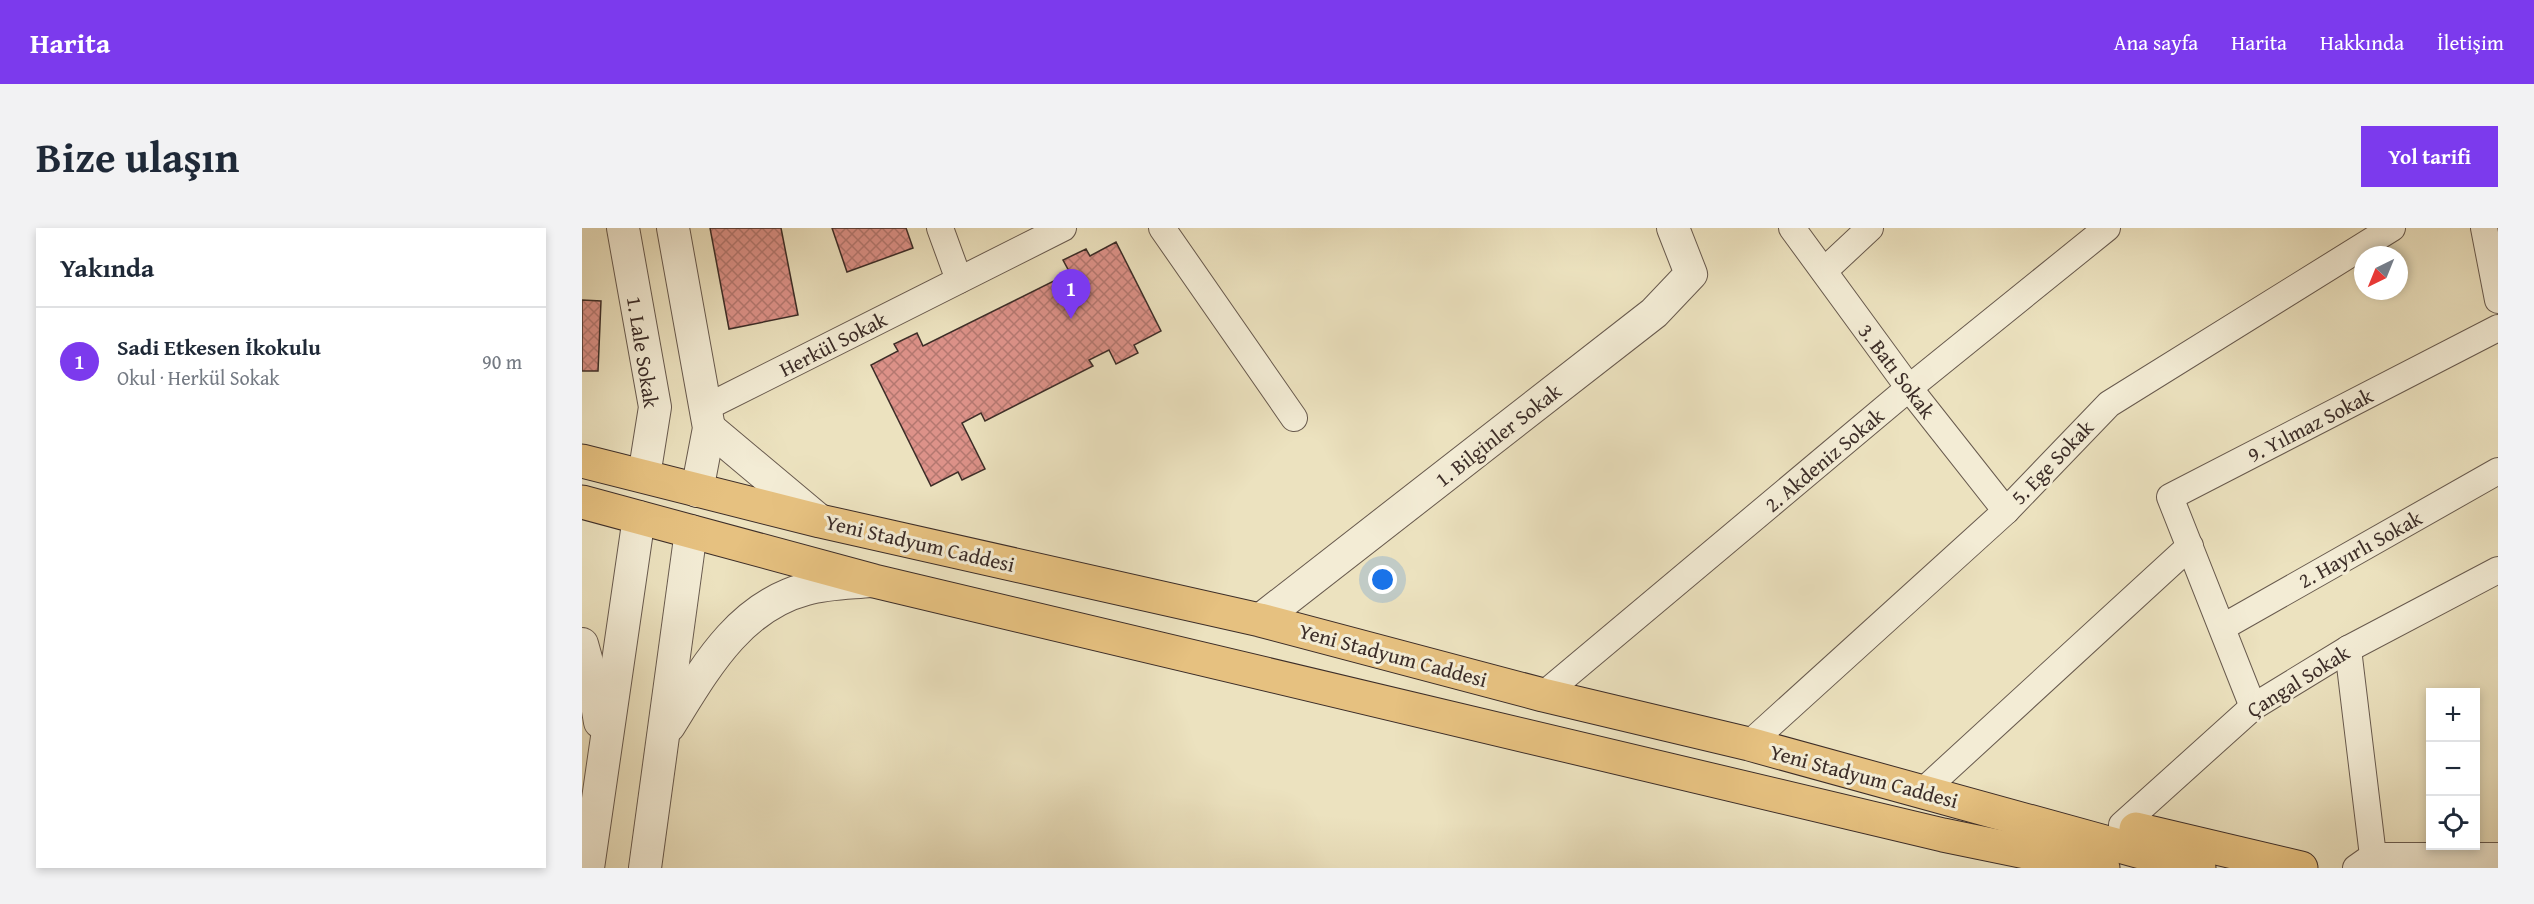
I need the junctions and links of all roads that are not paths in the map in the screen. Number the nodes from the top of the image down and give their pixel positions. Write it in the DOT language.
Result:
graph roads {
  1 [pos="623,228"];
  2 [pos="673,228"];
  3 [pos="940,228"];
  4 [pos="1063,228"];
  5 [pos="1162,228"];
  6 [pos="1673,228"];
  7 [pos="1792,228"];
  8 [pos="1870,228"];
  9 [pos="2107,228"];
  10 [pos="2392,228"];
  11 [pos="2484,228"];
  12 [pos="1824,271"];
  13 [pos="959,280"];
  14 [pos="2498,300"];
  15 [pos="2498,328"];
  16 [pos="1909,388"];
  17 [pos="708,418"];
  18 [pos="1294,418"];
  19 [pos="582,460"];
  20 [pos="2498,471"];
  21 [pos="644,476"];
  22 [pos="697,491"];
  23 [pos="582,502"];
  24 [pos="2006,510"];
  25 [pos="639,517"];
  26 [pos="820,521"];
  27 [pos="692,531"];
  28 [pos="2190,546"];
  29 [pos="2498,570"];
  30 [pos="874,580"];
  31 [pos="1260,620"];
  32 [pos="2223,627"];
  33 [pos="582,644"];
  34 [pos="2348,649"];
  35 [pos="1543,695"];
  36 [pos="2253,707"];
  37 [pos="663,734"];
  38 [pos="1749,744"];
  39 [pos="605,749"];
  40 [pos="1923,791"];
  41 [pos="2122,825"];
  42 [pos="1943,835"];
  43 [pos="2498,856"];
  44 [pos="2364,862"];
  45 [pos="588,868"];
  46 [pos="645,868"];
  47 [pos="2049,868"];
  48 [pos="2103,868"];
  49 [pos="2199,868"];
  50 [pos="2301,868"];
  1 -- 21 [label="street, 1. Lale Sokak"];
  2 -- 17 [label="street"];
  3 -- 13 [label="street"];
  4 -- 13 [label="street, Herkül Sokak"];
  5 -- 18 [label="street"];
  6 -- 31 [label="street, 1. Bilginler Sokak"];
  7 -- 12 [label="street, 3. Batı Sokak"];
  8 -- 12 [label="street"];
  9 -- 16 [label="street, 2. Akdeniz Sokak"];
  10 -- 24 [label="street, 5. Ege Sokak"];
  11 -- 14 [label="street"];
  12 -- 16 [label="street, 3. Batı Sokak"];
  13 -- 17 [label="street, Herkül Sokak"];
  15 -- 28 [label="street, 9. Yılmaz Sokak"];
  16 -- 24 [label="street, 3. Batı Sokak"];
  16 -- 35 [label="street, 2. Akdeniz Sokak"];
  17 -- 22 [label="street"];
  17 -- 26 [label="street"];
  19 -- 21 [label="main road, Yeni Stadyum Caddesi"];
  20 -- 32 [label="street, 2. Hayırlı Sokak"];
  21 -- 22 [label="main road, Yeni Stadyum Caddesi"];
  21 -- 25 [label="main road"];
  22 -- 26 [label="main road, Yeni Stadyum Caddesi"];
  22 -- 27 [label="main road"];
  23 -- 25 [label="main road, Yeni Stadyum Caddesi"];
  24 -- 38 [label="street, 5. Ege Sokak"];
  25 -- 27 [label="main road, Yeni Stadyum Caddesi"];
  25 -- 39 [label="street"];
  26 -- 31 [label="main road, Yeni Stadyum Caddesi"];
  27 -- 30 [label="main road, Yeni Stadyum Caddesi"];
  27 -- 37 [label="street"];
  28 -- 32 [label="street, 9. Yılmaz Sokak"];
  28 -- 40 [label="street"];
  29 -- 34 [label="street, Çangal Sokak"];
  30 -- 37 [label="street"];
  30 -- 42 [label="main road, Yeni Stadyum Caddesi"];
  31 -- 35 [label="main road, Yeni Stadyum Caddesi"];
  32 -- 36 [label="street, 9. Yılmaz Sokak"];
  33 -- 39 [label="street"];
  34 -- 36 [label="street, Çangal Sokak"];
  34 -- 44 [label="street"];
  35 -- 38 [label="main road, Yeni Stadyum Caddesi"];
  36 -- 41 [label="street, Çangal Sokak"];
  37 -- 46 [label="street"];
  38 -- 40 [label="main road, Yeni Stadyum Caddesi"];
  39 -- 45 [label="street"];
  40 -- 41 [label="main road"];
  40 -- 49 [label="main road, Yeni Stadyum Caddesi"];
  41 -- 50 [label="main road"];
  42 -- 47 [label="main road"];
  42 -- 48 [label="main road, Yeni Stadyum Caddesi"];
  43 -- 44 [label="street"];
}
